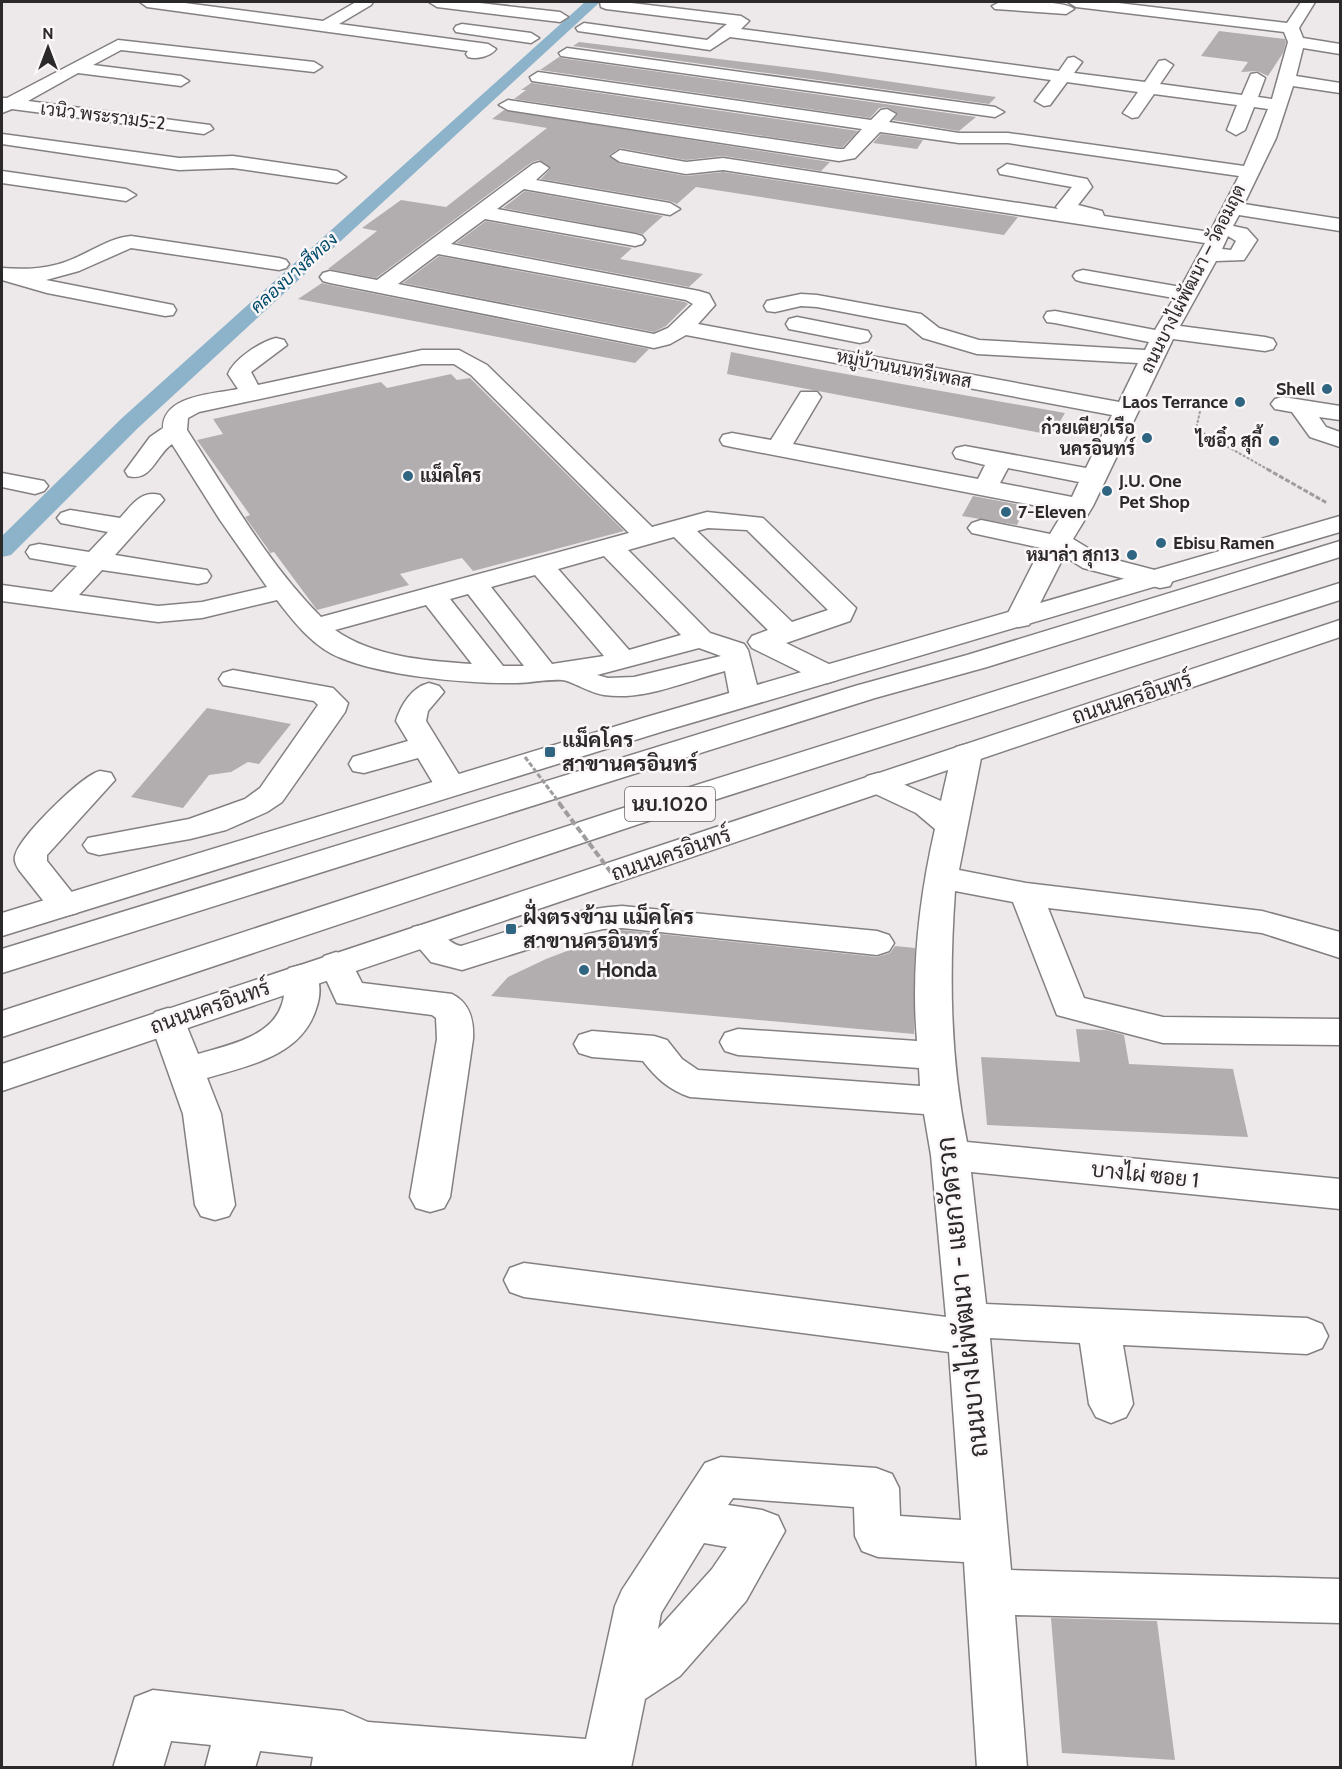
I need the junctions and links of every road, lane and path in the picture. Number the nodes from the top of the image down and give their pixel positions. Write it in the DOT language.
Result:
graph roads {
  1 [pos="147,2"];
  2 [pos="366,2"];
  3 [pos="437,2"];
  4 [pos="1241,2"];
  5 [pos="1308,2"];
  6 [pos="606,3"];
  7 [pos="1070,4"];
  8 [pos="1130,5"];
  9 [pos="1000,6"];
  10 [pos="212,10"];
  11 [pos="560,17"];
  12 [pos="1164,19"];
  13 [pos="1229,20"];
  14 [pos="765,23"];
  15 [pos="1268,25"];
  16 [pos="182,26"];
  17 [pos="584,28"];
  18 [pos="727,32"];
  19 [pos="837,32"];
  20 [pos="751,35"];
  21 [pos="1294,35"];
  22 [pos="531,38"];
  23 [pos="910,42"];
  24 [pos="821,45"];
  25 [pos="735,48"];
  26 [pos="1341,49"];
  27 [pos="985,51"];
  28 [pos="567,53"];
  29 [pos="474,54"];
  30 [pos="897,55"];
  31 [pos="1079,55"];
  32 [pos="804,58"];
  33 [pos="975,65"];
  34 [pos="1165,65"];
  35 [pos="314,67"];
  36 [pos="74,68"];
  37 [pos="882,68"];
  38 [pos="688,69"];
  39 [pos="1063,76"];
  40 [pos="538,77"];
  41 [pos="1257,78"];
  42 [pos="964,80"];
  43 [pos="1287,80"];
  44 [pos="181,81"];
  45 [pos="1149,88"];
  46 [pos="1341,88"];
  47 [pos="652,95"];
  48 [pos="901,99"];
  49 [pos="1044,101"];
  50 [pos="1247,101"];
  51 [pos="4,105"];
  52 [pos="508,105"];
  53 [pos="1278,105"];
  54 [pos="995,112"];
  55 [pos="1132,113"];
  56 [pos="616,122"];
  57 [pos="876,126"];
  58 [pos="204,129"];
  59 [pos="1236,130"];
  60 [pos="2,139"];
  61 [pos="620,156"];
  62 [pos="540,168"];
  63 [pos="1008,170"];
  64 [pos="1249,172"];
  65 [pos="2,177"];
  66 [pos="337,177"];
  67 [pos="521,183"];
  68 [pos="126,195"];
  69 [pos="670,208"];
  70 [pos="1232,208"];
  71 [pos="481,213"];
  72 [pos="1341,225"];
  73 [pos="1217,239"];
  74 [pos="634,240"];
  75 [pos="435,247"];
  76 [pos="279,264"];
  77 [pos="11,276"];
  78 [pos="1083,276"];
  79 [pos="330,277"];
  80 [pos="381,287"];
  81 [pos="1185,294"];
  82 [pos="817,301"];
  83 [pos="775,306"];
  84 [pos="165,310"];
  85 [pos="878,313"];
  86 [pos="1055,317"];
  87 [pos="682,328"];
  88 [pos="931,333"];
  89 [pos="1160,342"];
  90 [pos="1265,344"];
  91 [pos="276,345"];
  92 [pos="976,347"];
  93 [pos="910,358"];
  94 [pos="251,392"];
  95 [pos="809,397"];
  96 [pos="1131,401"];
  97 [pos="1341,412"];
  98 [pos="175,430"];
  99 [pos="781,438"];
  100 [pos="732,440"];
  101 [pos="1341,440"];
  102 [pos="965,453"];
  103 [pos="1000,461"];
  104 [pos="137,471"];
  105 [pos="1094,477"];
  106 [pos="2,480"];
  107 [pos="35,486"];
  108 [pos="986,488"];
  109 [pos="151,500"];
  110 [pos="1080,506"];
  111 [pos="1336,515"];
  112 [pos="70,519"];
  113 [pos="126,527"];
  114 [pos="679,528"];
  115 [pos="981,528"];
  116 [pos="647,537"];
  117 [pos="1057,542"];
  118 [pos="610,547"];
  119 [pos="1341,549"];
  120 [pos="39,552"];
  121 [pos="94,561"];
  122 [pos="542,567"];
  123 [pos="152,570"];
  124 [pos="198,576"];
  125 [pos="1160,580"];
  126 [pos="475,585"];
  127 [pos="283,591"];
  128 [pos="1341,591"];
  129 [pos="4,593"];
  130 [pos="434,597"];
  131 [pos="59,601"];
  132 [pos="117,609"];
  133 [pos="1019,620"];
  134 [pos="315,627"];
  135 [pos="1341,628"];
  136 [pos="775,638"];
  137 [pos="700,639"];
  138 [pos="622,659"];
  139 [pos="717,664"];
  140 [pos="557,672"];
  141 [pos="494,673"];
  142 [pos="827,674"];
  143 [pos="233,679"];
  144 [pos="429,692"];
  145 [pos="745,697"];
  146 [pos="425,747"];
  147 [pos="967,753"];
  148 [pos="525,758"];
  149 [pos="364,764"];
  150 [pos="100,780"];
  151 [pos="878,783"];
  152 [pos="450,786"];
  153 [pos="388,805"];
  154 [pos="229,817"];
  155 [pos="952,827"];
  156 [pos="99,845"];
  157 [pos="244,848"];
  158 [pos="941,877"];
  159 [pos="619,883"];
  160 [pos="1026,894"];
  161 [pos="538,897"];
  162 [pos="64,905"];
  163 [pos="135,918"];
  164 [pos="2,925"];
  165 [pos="560,928"];
  166 [pos="425,935"];
  167 [pos="877,943"];
  168 [pos="1341,946"];
  169 [pos="2,961"];
  170 [pos="336,964"];
  171 [pos="301,977"];
  172 [pos="168,1021"];
  173 [pos="2,1024"];
  174 [pos="1341,1032"];
  175 [pos="738,1042"];
  176 [pos="592,1044"];
  177 [pos="936,1056"];
  178 [pos="188,1071"];
  179 [pos="2,1077"];
  180 [pos="940,1101"];
  181 [pos="950,1155"];
  182 [pos="1341,1194"];
  183 [pos="430,1197"];
  184 [pos="215,1205"];
  185 [pos="524,1280"];
  186 [pos="1100,1326"];
  187 [pos="967,1329"];
  188 [pos="1307,1336"];
  189 [pos="1111,1404"];
  190 [pos="694,1521"];
  191 [pos="984,1542"];
  192 [pos="989,1592"];
  193 [pos="1341,1601"];
  194 [pos="622,1685"];
  195 [pos="236,1746"];
  196 [pos="340,1752"];
  197 [pos="138,1767"];
  198 [pos="1002,1767"];
  1 -- 10 [label="street"];
  2 -- 22 [label="street"];
  3 -- 11 [label="street"];
  4 -- 13 [label="street"];
  5 -- 21 [label="street, ถนนบางไผ่พัฒนา – วัดอมฤต"];
  6 -- 18 [label="street"];
  7 -- 8 [label="street"];
  7 -- 9 [label="street"];
  7 -- 12 [label="street"];
  8 -- 12 [label="street"];
  10 -- 16 [label="street"];
  10 -- 29 [label="street"];
  12 -- 13 [label="street"];
  12 -- 15 [label="street"];
  13 -- 15 [label="street"];
  14 -- 20 [label="street"];
  15 -- 21 [label="street"];
  17 -- 18 [label="street"];
  18 -- 20 [label="street"];
  19 -- 24 [label="street"];
  20 -- 24 [label="street"];
  20 -- 25 [label="street"];
  21 -- 26 [label="street"];
  21 -- 43 [label="street, ถนนบางไผ่พัฒนา – วัดอมฤต"];
  23 -- 30 [label="street"];
  24 -- 30 [label="street"];
  24 -- 32 [label="street"];
  27 -- 33 [label="street"];
  28 -- 38 [label="street"];
  30 -- 33 [label="street"];
  30 -- 37 [label="street"];
  31 -- 39 [label="street"];
  33 -- 39 [label="street"];
  33 -- 42 [label="street"];
  34 -- 45 [label="street"];
  35 -- 36 [label="street"];
  36 -- 44 [label="street"];
  36 -- 51 [label="street"];
  38 -- 47 [label="street"];
  38 -- 48 [label="street"];
  39 -- 45 [label="street"];
  39 -- 49 [label="street"];
  40 -- 47 [label="street"];
  41 -- 50 [label="street"];
  43 -- 46 [label="street"];
  43 -- 53 [label="street, ถนนบางไผ่พัฒนา – วัดอมฤต"];
  45 -- 50 [label="street"];
  45 -- 55 [label="street"];
  47 -- 56 [label="street"];
  47 -- 57 [label="street"];
  48 -- 54 [label="street"];
  48 -- 57 [label="street"];
  50 -- 53 [label="street"];
  50 -- 59 [label="street"];
  51 -- 58 [label="street, เวนิว พระราม5-2"];
  52 -- 56 [label="street"];
  53 -- 64 [label="street, ถนนบางไผ่พัฒนา – วัดอมฤต"];
  56 -- 57 [label="street"];
  57 -- 64 [label="street"];
  60 -- 66 [label="street"];
  61 -- 73 [label="street"];
  62 -- 67 [label="street"];
  63 -- 73 [label="street"];
  64 -- 70 [label="street, ถนนบางไผ่พัฒนา – วัดอมฤต"];
  65 -- 68 [label="street"];
  67 -- 69 [label="street"];
  67 -- 71 [label="street"];
  70 -- 72 [label="street"];
  70 -- 73 [label="street, ถนนบางไผ่พัฒนา – วัดอมฤต"];
  71 -- 74 [label="street"];
  71 -- 75 [label="street"];
  73 -- 81 [label="street, ถนนบางไผ่พัฒนา – วัดอมฤต"];
  75 -- 80 [label="street"];
  75 -- 87 [label="street"];
  76 -- 77 [label="street"];
  77 -- 84 [label="street"];
  78 -- 81 [label="street"];
  79 -- 80 [label="street"];
  80 -- 87 [label="street"];
  81 -- 89 [label="street, ถนนบางไผ่พัฒนา – วัดอมฤต"];
  82 -- 83 [label="street"];
  82 -- 85 [label="street"];
  82 -- 85 [label="street"];
  85 -- 88 [label="street"];
  86 -- 89 [label="street"];
  87 -- 96 [label="street, หมู่บ้านนนทรีเพลส"];
  88 -- 92 [label="street"];
  88 -- 93 [label="street"];
  89 -- 90 [label="street"];
  89 -- 92 [label="street"];
  89 -- 96 [label="street, ถนนบางไผ่พัฒนา – วัดอมฤต"];
  91 -- 94 [label="street"];
  92 -- 96 [label="street"];
  94 -- 98 [label="street"];
  94 -- 116 [label="street"];
  95 -- 99 [label="street"];
  96 -- 105 [label="street, ถนนบางไผ่พัฒนา – วัดอมฤต"];
  96 -- 111 [label="path"];
  97 -- 101 [label="street"];
  98 -- 104 [label="street"];
  98 -- 127 [label="street"];
  99 -- 100 [label="street"];
  99 -- 108 [label="street"];
  102 -- 103 [label="street"];
  103 -- 105 [label="street"];
  103 -- 108 [label="street"];
  105 -- 110 [label="street, ถนนบางไผ่พัฒนา – วัดอมฤต"];
  106 -- 107 [label="street"];
  108 -- 110 [label="street"];
  109 -- 113 [label="street"];
  110 -- 117 [label="street, ถนนบางไผ่พัฒนา – วัดอมฤต"];
  111 -- 125 [label="street"];
  112 -- 113 [label="street"];
  113 -- 121 [label="street"];
  114 -- 116 [label="street"];
  114 -- 136 [label="street"];
  114 -- 136 [label="street"];
  115 -- 117 [label="street"];
  116 -- 118 [label="street"];
  117 -- 125 [label="street"];
  117 -- 133 [label="street, ถนนบางไผ่พัฒนา – วัดอมฤต"];
  118 -- 122 [label="street"];
  118 -- 137 [label="street"];
  119 -- 163 [label="street, นบ.1020"];
  120 -- 121 [label="street"];
  121 -- 123 [label="street"];
  121 -- 131 [label="street"];
  122 -- 126 [label="street"];
  122 -- 138 [label="street"];
  123 -- 124 [label="street"];
  123 -- 132 [label="street"];
  125 -- 133 [label="street"];
  126 -- 130 [label="street"];
  126 -- 140 [label="street"];
  127 -- 132 [label="street"];
  127 -- 134 [label="street"];
  128 -- 173 [label="street, ถนนนครอินทร์ / นบ.1020"];
  129 -- 131 [label="street"];
  130 -- 134 [label="street"];
  130 -- 141 [label="street"];
  131 -- 132 [label="street"];
  133 -- 142 [label="street"];
  134 -- 141 [label="street"];
  135 -- 147 [label="street, ถนนนครอินทร์ / นบ.1020"];
  136 -- 142 [label="street"];
  137 -- 138 [label="street"];
  137 -- 145 [label="street"];
  138 -- 140 [label="street"];
  139 -- 140 [label="street"];
  140 -- 141 [label="street"];
  142 -- 145 [label="street"];
  143 -- 154 [label="street"];
  144 -- 146 [label="street"];
  145 -- 152 [label="street"];
  146 -- 149 [label="street"];
  146 -- 152 [label="street"];
  147 -- 151 [label="street, ถนนนครอินทร์ / นบ.1020"];
  147 -- 155 [label="street, ถนนบางไผ่พัฒนา - แยกวัดรวก"];
  148 -- 159 [label="path, bridge"];
  150 -- 162 [label="street"];
  151 -- 155 [label="street"];
  151 -- 161 [label="street, ถนนนครอินทร์ / นบ.1020"];
  152 -- 153 [label="street"];
  153 -- 157 [label="street"];
  153 -- 163 [label="street"];
  154 -- 156 [label="street"];
  154 -- 157 [label="street"];
  155 -- 158 [label="street, ถนนบางไผ่พัฒนา - แยกวัดรวก"];
  157 -- 162 [label="street"];
  158 -- 160 [label="street"];
  158 -- 177 [label="street, ถนนบางไผ่พัฒนา - แยกวัดรวก"];
  160 -- 168 [label="street"];
  160 -- 174 [label="street"];
  161 -- 165 [label="street"];
  161 -- 166 [label="street, ถนนนครอินทร์ / นบ.1020"];
  162 -- 164 [label="street"];
  163 -- 169 [label="street, นบ.1020"];
  165 -- 166 [label="street"];
  165 -- 167 [label="street"];
  166 -- 170 [label="street, ถนนนครอินทร์ / นบ.1020"];
  170 -- 171 [label="street, ถนนนครอินทร์ / นบ.1020"];
  170 -- 183 [label="street"];
  171 -- 172 [label="street, ถนนนครอินทร์ / นบ.1020"];
  171 -- 178 [label="street"];
  172 -- 178 [label="street"];
  172 -- 179 [label="street, ถนนนครอินทร์ / นบ.1020"];
  175 -- 177 [label="street"];
  176 -- 180 [label="street"];
  177 -- 180 [label="street, ถนนบางไผ่พัฒนา - แยกวัดรวก"];
  178 -- 184 [label="street"];
  180 -- 181 [label="street, ถนนบางไผ่พัฒนา - แยกวัดรวก"];
  181 -- 182 [label="street, บางไผ่ ซอย 1"];
  181 -- 187 [label="street, ถนนบางไผ่พัฒนา - แยกวัดรวก"];
  185 -- 187 [label="street"];
  186 -- 187 [label="street"];
  186 -- 188 [label="street"];
  186 -- 189 [label="street"];
  187 -- 191 [label="street, ถนนบางไผ่พัฒนา - แยกวัดรวก"];
  190 -- 191 [label="street"];
  190 -- 194 [label="street"];
  190 -- 194 [label="street"];
  191 -- 192 [label="street, ถนนบางไผ่พัฒนา - แยกวัดรวก"];
  192 -- 193 [label="street"];
  192 -- 198 [label="street, ถนนบางไผ่พัฒนา - แยกวัดรวก"];
  194 -- 196 [label="street"];
  195 -- 196 [label="street"];
  195 -- 197 [label="street"];
}
